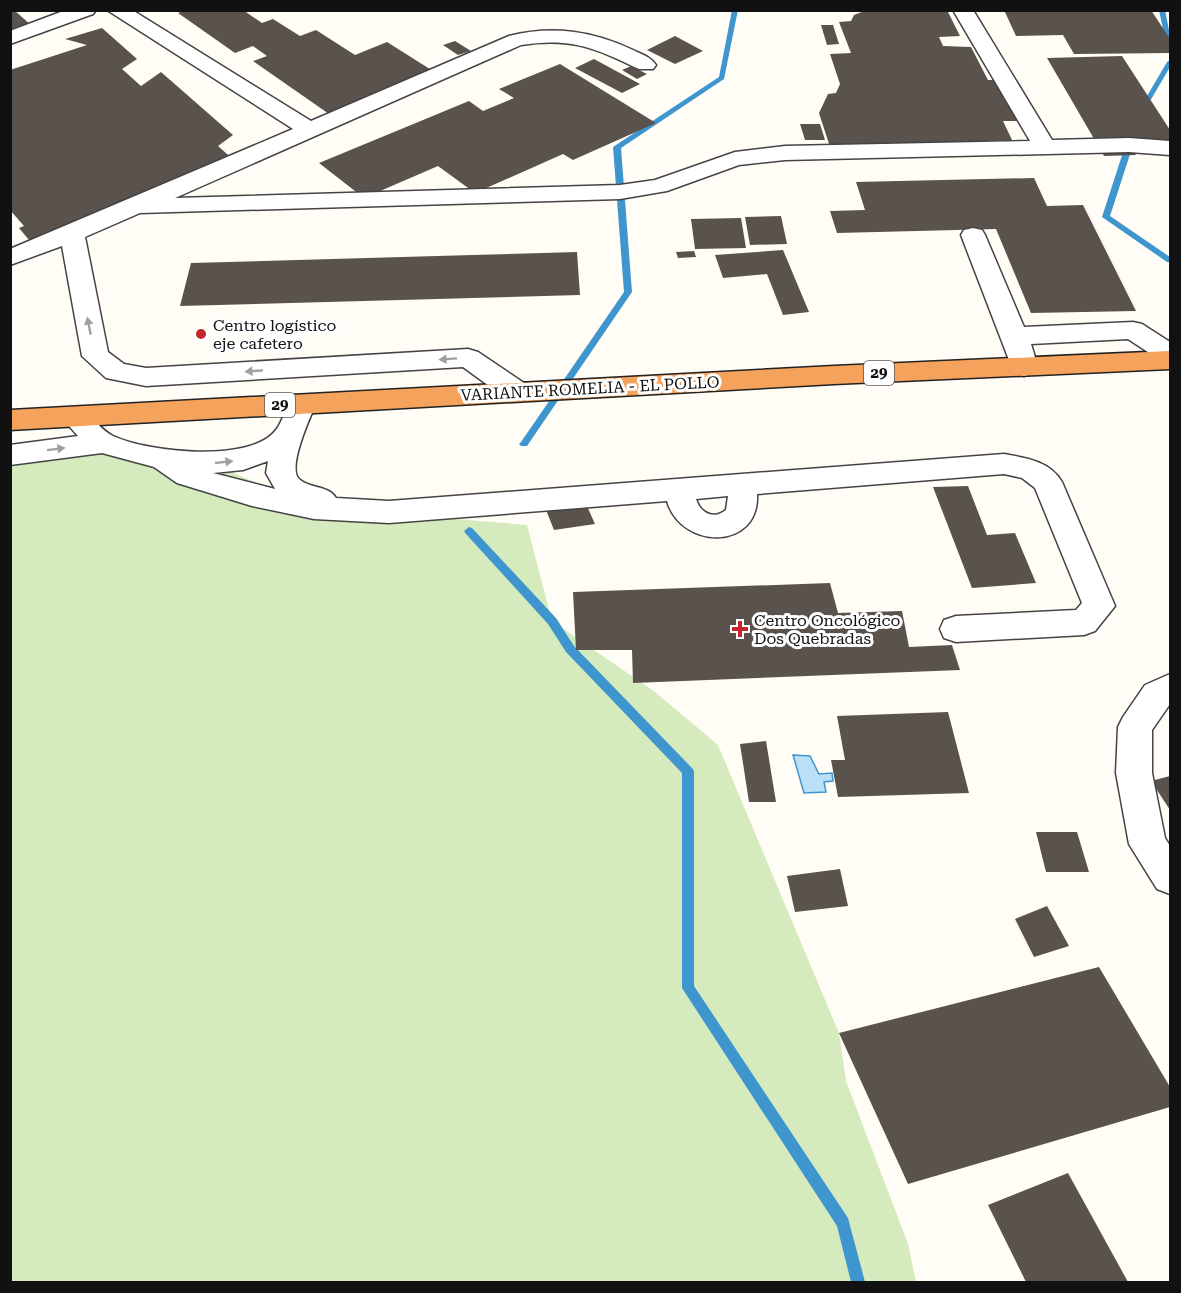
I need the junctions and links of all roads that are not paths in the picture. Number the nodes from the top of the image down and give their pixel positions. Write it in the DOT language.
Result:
graph roads {
  1 [pos="86,10"];
  2 [pos="117,10"];
  3 [pos="963,10"];
  4 [pos="10,38"];
  5 [pos="646,65"];
  6 [pos="310,130"];
  7 [pos="1045,147"];
  8 [pos="1170,148"];
  9 [pos="135,206"];
  10 [pos="72,234"];
  11 [pos="973,235"];
  12 [pos="10,258"];
  13 [pos="1015,336"];
  14 [pos="1170,354"];
  15 [pos="1170,360"];
  16 [pos="1024,367"];
  17 [pos="517,392"];
  18 [pos="302,404"];
  19 [pos="74,416"];
  20 [pos="10,420"];
  21 [pos="287,437"];
  22 [pos="102,443"];
  23 [pos="10,455"];
  24 [pos="164,459"];
  25 [pos="741,484"];
  26 [pos="678,489"];
  27 [pos="389,512"];
  28 [pos="956,629"];
  29 [pos="1170,688"];
  30 [pos="1170,877"];
  1 -- 4 [label="street"];
  2 -- 6 [label="street"];
  3 -- 7 [label="street"];
  5 -- 6 [label="street"];
  6 -- 9 [label="street"];
  7 -- 8 [label="street"];
  7 -- 9 [label="street"];
  9 -- 10 [label="street"];
  10 -- 12 [label="street"];
  17 -- 10 [label="street, one-way"];
  11 -- 13 [label="street"];
  13 -- 14 [label="street"];
  13 -- 16 [label="street"];
  15 -- 16 [label="highway, VARIANTE ROMELIA - EL POLLO / 29"];
  16 -- 17 [label="highway, VARIANTE ROMELIA - EL POLLO / 29"];
  17 -- 18 [label="highway, VARIANTE ROMELIA - EL POLLO / 29"];
  18 -- 19 [label="highway, VARIANTE ROMELIA - EL POLLO / 29"];
  18 -- 21 [label="street"];
  19 -- 20 [label="highway, VARIANTE ROMELIA - EL POLLO / 29"];
  19 -- 22 [label="street"];
  24 -- 21 [label="street, one-way"];
  21 -- 27 [label="street"];
  23 -- 22 [label="street, one-way"];
  22 -- 24 [label="street"];
  24 -- 27 [label="street"];
  25 -- 26 [label="street"];
  25 -- 26 [label="street"];
  25 -- 28 [label="street"];
  26 -- 27 [label="street"];
  29 -- 30 [label="street"];
}
